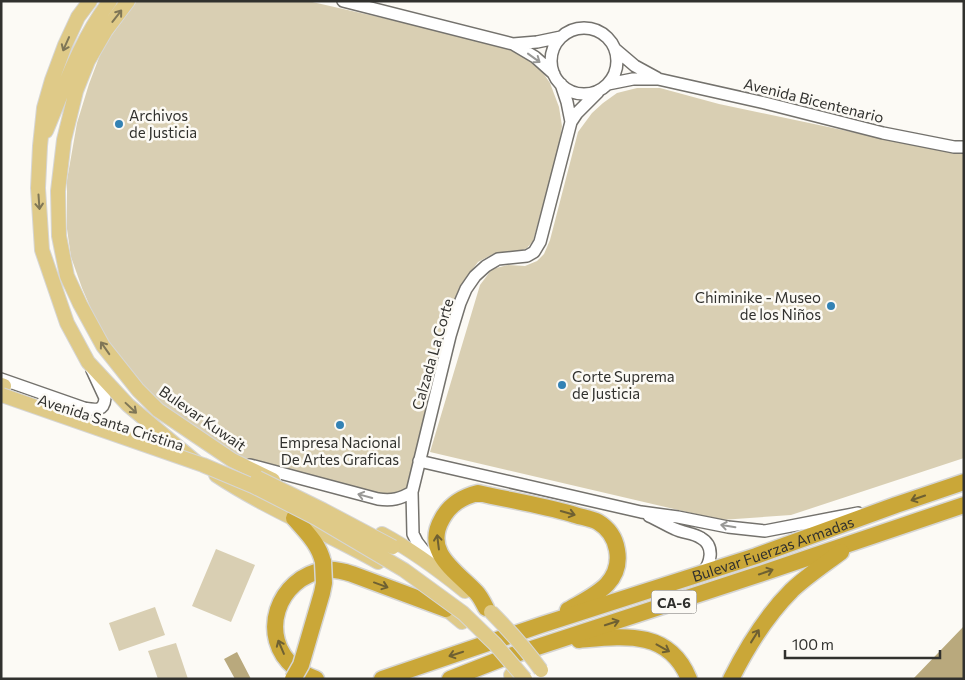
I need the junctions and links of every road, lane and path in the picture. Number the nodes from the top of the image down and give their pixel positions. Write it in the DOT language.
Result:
graph roads {
  1 [pos="90,1"];
  2 [pos="110,1"];
  3 [pos="128,1"];
  4 [pos="343,1"];
  5 [pos="561,37"];
  6 [pos="513,44"];
  7 [pos="615,48"];
  8 [pos="658,78"];
  9 [pos="557,79"];
  10 [pos="66,83"];
  11 [pos="604,87"];
  12 [pos="571,122"];
  13 [pos="64,140"];
  14 [pos="40,146"];
  15 [pos="964,147"];
  16 [pos="88,362"];
  17 [pos="2,390"];
  18 [pos="232,460"];
  19 [pos="419,461"];
  20 [pos="210,472"];
  21 [pos="964,482"];
  22 [pos="412,492"];
  23 [pos="896,505"];
  24 [pos="964,505"];
  25 [pos="641,512"];
  26 [pos="294,518"];
  27 [pos="858,541"];
  28 [pos="429,564"];
  29 [pos="441,572"];
  30 [pos="702,573"];
  31 [pos="446,609"];
  32 [pos="489,610"];
  33 [pos="541,625"];
  34 [pos="547,644"];
  35 [pos="501,659"];
  36 [pos="544,676"];
  37 [pos="512,677"];
  38 [pos="293,679"];
  39 [pos="316,679"];
  40 [pos="382,679"];
  41 [pos="450,679"];
  42 [pos="474,679"];
  43 [pos="525,679"];
  44 [pos="689,679"];
  45 [pos="731,679"];
  1 -- 14 [label="main road, one-way"];
  2 -- 10 [label="main road"];
  13 -- 3 [label="main road, Bulevar Kuwait, one-way"];
  4 -- 6 [label="street"];
  5 -- 6 [label="street"];
  5 -- 7 [label="street"];
  5 -- 9 [label="street"];
  6 -- 9 [label="street, one-way"];
  7 -- 8 [label="street, Avenida Bicentenario"];
  7 -- 11 [label="street"];
  8 -- 11 [label="street, Avenida Bicentenario"];
  8 -- 15 [label="street, Avenida Bicentenario"];
  9 -- 11 [label="street"];
  9 -- 12 [label="street, Calzada La Corte"];
  10 -- 13 [label="main road"];
  10 -- 14 [label="main road"];
  11 -- 12 [label="street, Calzada La Corte"];
  12 -- 19 [label="street, Calzada La Corte"];
  18 -- 13 [label="main road, Bulevar Kuwait, one-way"];
  14 -- 16 [label="main road, one-way"];
  16 -- 17 [label="street, Avenida Santa Cristina"];
  16 -- 20 [label="main road, one-way"];
  17 -- 20 [label="street, Avenida Santa Cristina"];
  17 -- 28 [label="main road, bridge"];
  17 -- 43 [label="main road, bridge"];
  22 -- 18 [label="street, one-way"];
  18 -- 28 [label="main road, Bulevar Kuwait"];
  19 -- 22 [label="street, Calzada La Corte"];
  19 -- 25 [label="street"];
  20 -- 26 [label="main road"];
  21 -- 23 [label="highway, Bulevar Fuerzas Armadas / CA-6, one-way"];
  22 -- 29 [label="street, Calzada La Corte"];
  23 -- 25 [label="street, one-way"];
  23 -- 30 [label="highway, Bulevar Fuerzas Armadas / CA-6"];
  24 -- 27 [label="highway, Bulevar Fuerzas Armadas / CA-6"];
  25 -- 30 [label="street"];
  26 -- 31 [label="main road"];
  26 -- 38 [label="highway, bridge"];
  34 -- 27 [label="highway, Bulevar Fuerzas Armadas / CA-6, one-way"];
  45 -- 27 [label="highway, one-way"];
  28 -- 29 [label="main road, Bulevar Kuwait"];
  29 -- 32 [label="main road, Bulevar Kuwait"];
  30 -- 33 [label="highway, Bulevar Fuerzas Armadas / CA-6"];
  31 -- 37 [label="main road"];
  39 -- 31 [label="highway, one-way"];
  32 -- 33 [label="highway, one-way"];
  32 -- 36 [label="main road, Bulevar Kuwait, bridge"];
  33 -- 40 [label="highway, Bulevar Fuerzas Armadas / CA-6, one-way"];
  34 -- 35 [label="highway, Bulevar Fuerzas Armadas / CA-6"];
  34 -- 44 [label="highway, one-way"];
  35 -- 41 [label="highway, Bulevar Fuerzas Armadas / CA-6"];
  35 -- 42 [label="highway"];
}
